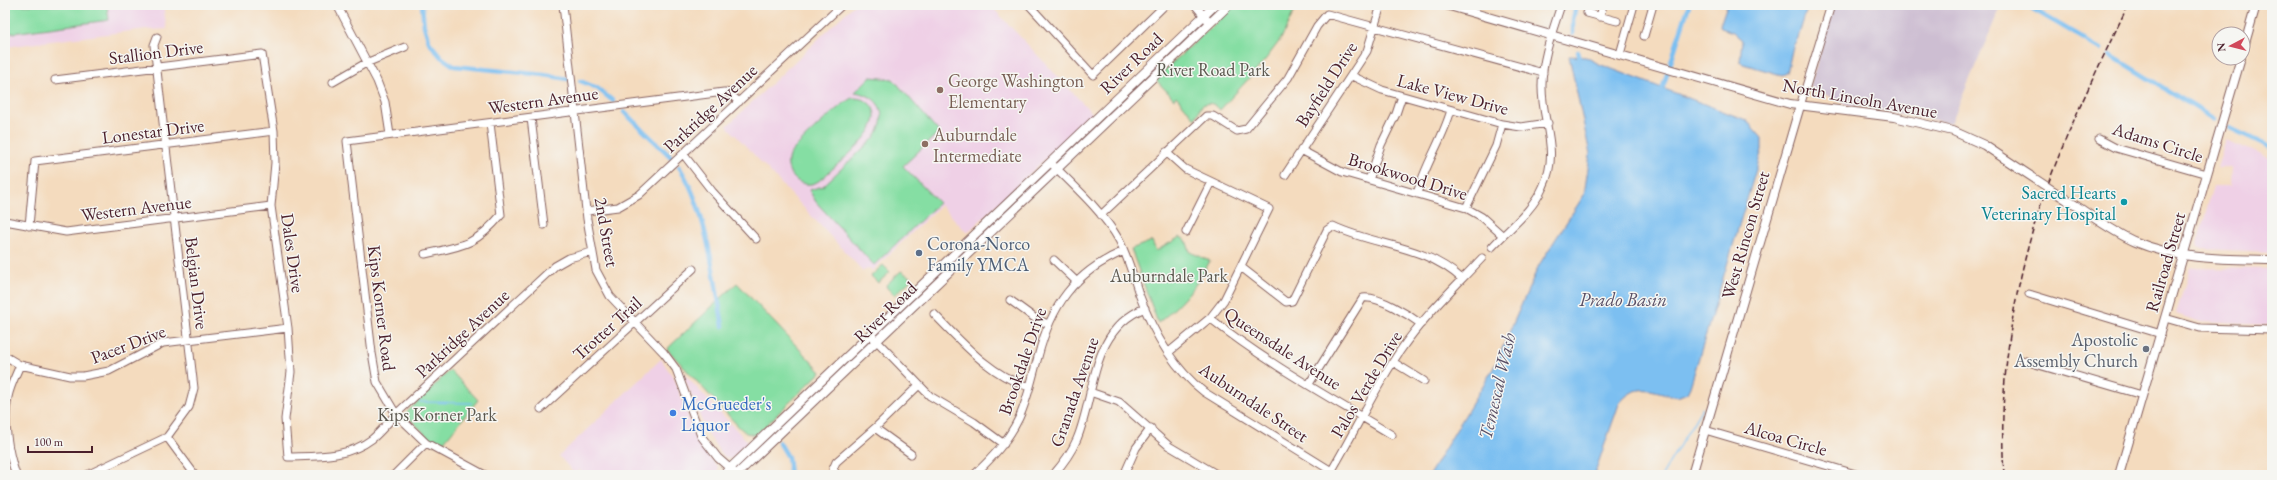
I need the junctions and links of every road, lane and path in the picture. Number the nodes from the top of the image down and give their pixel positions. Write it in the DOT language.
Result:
graph roads {
  1 [pos="337,5"];
  2 [pos="563,5"];
  3 [pos="842,5"];
  4 [pos="1029,5"];
  5 [pos="1165,5"];
  6 [pos="1195,5"];
  7 [pos="1214,5"];
  8 [pos="1229,5"];
  9 [pos="1381,5"];
  10 [pos="1446,5"];
  11 [pos="1560,5"];
  12 [pos="1603,5"];
  13 [pos="1634,5"];
  14 [pos="1653,5"];
  15 [pos="1831,5"];
  16 [pos="2256,5"];
  17 [pos="1587,13"];
  18 [pos="1204,15"];
  19 [pos="1600,17"];
  20 [pos="1617,22"];
  21 [pos="1210,23"];
  22 [pos="2250,26"];
  23 [pos="1375,27"];
  24 [pos="1551,35"];
  25 [pos="1644,36"];
  26 [pos="156,37"];
  27 [pos="405,47"];
  28 [pos="262,54"];
  29 [pos="1620,54"];
  30 [pos="366,63"];
  31 [pos="2239,66"];
  32 [pos="156,67"];
  33 [pos="1543,73"];
  34 [pos="1352,76"];
  35 [pos="55,80"];
  36 [pos="333,82"];
  37 [pos="1402,96"];
  38 [pos="739,102"];
  39 [pos="1800,106"];
  40 [pos="1451,110"];
  41 [pos="576,111"];
  42 [pos="531,118"];
  43 [pos="1548,122"];
  44 [pos="490,123"];
  45 [pos="1502,124"];
  46 [pos="274,131"];
  47 [pos="390,135"];
  48 [pos="2099,139"];
  49 [pos="347,141"];
  50 [pos="165,144"];
  51 [pos="1301,150"];
  52 [pos="1166,152"];
  53 [pos="681,157"];
  54 [pos="1051,163"];
  55 [pos="1057,169"];
  56 [pos="2207,174"];
  57 [pos="1285,175"];
  58 [pos="1369,180"];
  59 [pos="1211,182"];
  60 [pos="1417,194"];
  61 [pos="271,206"];
  62 [pos="1466,208"];
  63 [pos="587,211"];
  64 [pos="1101,215"];
  65 [pos="174,218"];
  66 [pos="5,221"];
  67 [pos="544,225"];
  68 [pos="29,226"];
  69 [pos="1186,232"];
  70 [pos="1502,236"];
  71 [pos="756,239"];
  72 [pos="1492,247"];
  73 [pos="1124,251"];
  74 [pos="592,252"];
  75 [pos="425,254"];
  76 [pos="2184,256"];
  77 [pos="1482,258"];
  78 [pos="1054,260"];
  79 [pos="2272,260"];
  80 [pos="1241,268"];
  81 [pos="693,269"];
  82 [pos="1462,279"];
  83 [pos="1077,282"];
  84 [pos="2028,294"];
  85 [pos="1010,300"];
  86 [pos="1144,308"];
  87 [pos="934,314"];
  88 [pos="1210,318"];
  89 [pos="2166,318"];
  90 [pos="634,322"];
  91 [pos="1048,324"];
  92 [pos="1421,324"];
  93 [pos="288,328"];
  94 [pos="2272,330"];
  95 [pos="2161,334"];
  96 [pos="874,338"];
  97 [pos="190,339"];
  98 [pos="1169,352"];
  99 [pos="5,356"];
  100 [pos="2022,360"];
  101 [pos="1393,362"];
  102 [pos="20,365"];
  103 [pos="1424,381"];
  104 [pos="1309,384"];
  105 [pos="919,385"];
  106 [pos="1030,388"];
  107 [pos="1090,392"];
  108 [pos="2142,395"];
  109 [pos="541,409"];
  110 [pos="396,414"];
  111 [pos="1360,416"];
  112 [pos="875,428"];
  113 [pos="1151,428"];
  114 [pos="1705,430"];
  115 [pos="1392,435"];
  116 [pos="167,437"];
  117 [pos="426,443"];
  118 [pos="1004,444"];
  119 [pos="911,454"];
  120 [pos="288,458"];
  121 [pos="835,472"];
  122 [pos="735,473"];
  123 [pos="1333,474"];
  124 [pos="16,475"];
  125 [pos="87,475"];
  126 [pos="195,475"];
  127 [pos="394,475"];
  128 [pos="485,475"];
  129 [pos="723,475"];
  130 [pos="974,475"];
  131 [pos="1053,475"];
  132 [pos="1124,475"];
  133 [pos="1218,475"];
  134 [pos="1692,475"];
  135 [pos="1859,475"];
  136 [pos="2120,475"];
  1 -- 30 [label="street"];
  2 -- 41 [label="street, 2nd Street"];
  3 -- 38 [label="street, Parkridge Avenue"];
  4 -- 5 [label="street"];
  6 -- 18 [label="street"];
  7 -- 18 [label="main road, River Road"];
  8 -- 21 [label="main road, River Road"];
  9 -- 23 [label="street, Bayfield Drive"];
  10 -- 24 [label="main road, North Lincoln Avenue"];
  11 -- 24 [label="street"];
  12 -- 19 [label="street"];
  13 -- 29 [label="street"];
  14 -- 25 [label="street"];
  15 -- 39 [label="street, West Rincon Street"];
  16 -- 22 [label="main road"];
  17 -- 19 [label="street"];
  18 -- 21 [label="street"];
  18 -- 54 [label="main road, River Road"];
  19 -- 20 [label="street"];
  21 -- 55 [label="main road, River Road"];
  23 -- 33 [label="street"];
  23 -- 34 [label="street, Bayfield Drive"];
  23 -- 52 [label="street"];
  24 -- 29 [label="main road, North Lincoln Avenue"];
  24 -- 33 [label="street"];
  26 -- 32 [label="street, Belgian Drive"];
  27 -- 30 [label="street"];
  28 -- 32 [label="street, Stallion Drive"];
  28 -- 46 [label="street, Dales Drive"];
  29 -- 39 [label="main road, North Lincoln Avenue"];
  30 -- 36 [label="street"];
  30 -- 47 [label="street"];
  31 -- 56 [label="main road, Railroad Street"];
  32 -- 35 [label="street, Stallion Drive"];
  32 -- 50 [label="street, Belgian Drive"];
  33 -- 43 [label="street"];
  34 -- 37 [label="street, Lake View Drive"];
  34 -- 51 [label="street, Bayfield Drive"];
  37 -- 40 [label="street, Lake View Drive"];
  37 -- 58 [label="street"];
  38 -- 41 [label="street, Western Avenue"];
  38 -- 53 [label="street, Parkridge Avenue"];
  39 -- 76 [label="main road, North Lincoln Avenue, bridge"];
  39 -- 114 [label="main road, West Rincon Street"];
  40 -- 45 [label="street, Lake View Drive"];
  40 -- 60 [label="street"];
  41 -- 42 [label="street, Western Avenue"];
  41 -- 63 [label="street, 2nd Street"];
  42 -- 44 [label="street, Western Avenue"];
  42 -- 67 [label="street"];
  43 -- 45 [label="street, Lake View Drive"];
  43 -- 70 [label="street"];
  44 -- 47 [label="street, Western Avenue"];
  44 -- 75 [label="street"];
  45 -- 62 [label="street"];
  46 -- 50 [label="street, Lonestar Drive"];
  46 -- 61 [label="street, Dales Drive"];
  47 -- 49 [label="street, Western Avenue"];
  48 -- 56 [label="street, Adams Circle"];
  49 -- 110 [label="street, Kips Korner Road"];
  50 -- 65 [label="street, Belgian Drive"];
  50 -- 68 [label="street, Lonestar Drive"];
  51 -- 57 [label="street, Bayfield Drive"];
  51 -- 58 [label="street, Brookwood Drive"];
  52 -- 59 [label="street"];
  52 -- 64 [label="street"];
  53 -- 63 [label="street, Parkridge Avenue"];
  53 -- 71 [label="street"];
  54 -- 55 [label="street, Auburndale Street"];
  54 -- 96 [label="main road, River Road"];
  55 -- 64 [label="street, Auburndale Street"];
  55 -- 96 [label="main road, River Road"];
  56 -- 76 [label="main road, Railroad Street"];
  58 -- 60 [label="street, Brookwood Drive"];
  59 -- 69 [label="street"];
  59 -- 80 [label="street"];
  60 -- 62 [label="street, Brookwood Drive"];
  61 -- 65 [label="street, Western Avenue"];
  61 -- 93 [label="street, Dales Drive"];
  62 -- 70 [label="street, Brookwood Drive"];
  63 -- 74 [label="street, 2nd Street"];
  64 -- 73 [label="street, Auburndale Street"];
  65 -- 68 [label="street, Western Avenue"];
  65 -- 97 [label="street, Belgian Drive"];
  66 -- 68 [label="street, Western Avenue"];
  70 -- 72 [label="street"];
  73 -- 83 [label="street, Brookdale Drive"];
  73 -- 86 [label="street, Auburndale Street"];
  74 -- 90 [label="street, 2nd Street"];
  74 -- 110 [label="street, Parkridge Avenue"];
  76 -- 79 [label="main road, North Lincoln Avenue"];
  76 -- 89 [label="main road, Railroad Street"];
  77 -- 82 [label="street, Palos Verde Drive"];
  78 -- 83 [label="street"];
  80 -- 82 [label="street"];
  80 -- 88 [label="street"];
  81 -- 90 [label="street, Trotter Trail"];
  82 -- 92 [label="street, Palos Verde Drive"];
  83 -- 91 [label="street, Brookdale Drive"];
  84 -- 95 [label="street"];
  85 -- 91 [label="street"];
  86 -- 98 [label="street, Auburndale Street"];
  86 -- 107 [label="street, Granada Avenue"];
  87 -- 106 [label="street"];
  88 -- 98 [label="street"];
  88 -- 104 [label="street, Queensdale Avenue"];
  89 -- 94 [label="street"];
  89 -- 95 [label="main road, Railroad Street"];
  90 -- 109 [label="street, Trotter Trail"];
  90 -- 122 [label="street, 2nd Street"];
  91 -- 106 [label="street, Brookdale Drive"];
  92 -- 101 [label="street, Palos Verde Drive"];
  92 -- 104 [label="street"];
  93 -- 97 [label="street, Pacer Drive"];
  93 -- 120 [label="street, Dales Drive"];
  95 -- 108 [label="main road, Railroad Street"];
  96 -- 105 [label="street"];
  96 -- 122 [label="main road, River Road"];
  97 -- 102 [label="street, Pacer Drive"];
  97 -- 116 [label="street, Belgian Drive"];
  98 -- 123 [label="street, Auburndale Street"];
  99 -- 102 [label="street, Pacer Drive"];
  100 -- 108 [label="street"];
  101 -- 103 [label="street"];
  101 -- 111 [label="street, Palos Verde Drive"];
  102 -- 124 [label="street"];
  104 -- 111 [label="street, Queensdale Avenue"];
  105 -- 112 [label="street"];
  105 -- 118 [label="street"];
  106 -- 118 [label="street, Brookdale Drive"];
  107 -- 113 [label="street"];
  107 -- 131 [label="street, Granada Avenue"];
  108 -- 136 [label="main road, Railroad Street"];
  110 -- 117 [label="street, Kips Korner Road"];
  110 -- 120 [label="street, Parkridge Avenue"];
  111 -- 115 [label="street, Queensdale Avenue"];
  111 -- 123 [label="street, Palos Verde Drive"];
  112 -- 119 [label="street"];
  112 -- 121 [label="street"];
  113 -- 132 [label="street"];
  113 -- 133 [label="street"];
  114 -- 134 [label="main road, West Rincon Street"];
  114 -- 135 [label="street, Alcoa Circle"];
  116 -- 125 [label="street, Belgian Drive"];
  116 -- 126 [label="street"];
  117 -- 127 [label="street"];
  117 -- 128 [label="street, Kips Korner Road"];
  118 -- 130 [label="street, Brookdale Drive"];
  122 -- 129 [label="main road, River Road"];
}
